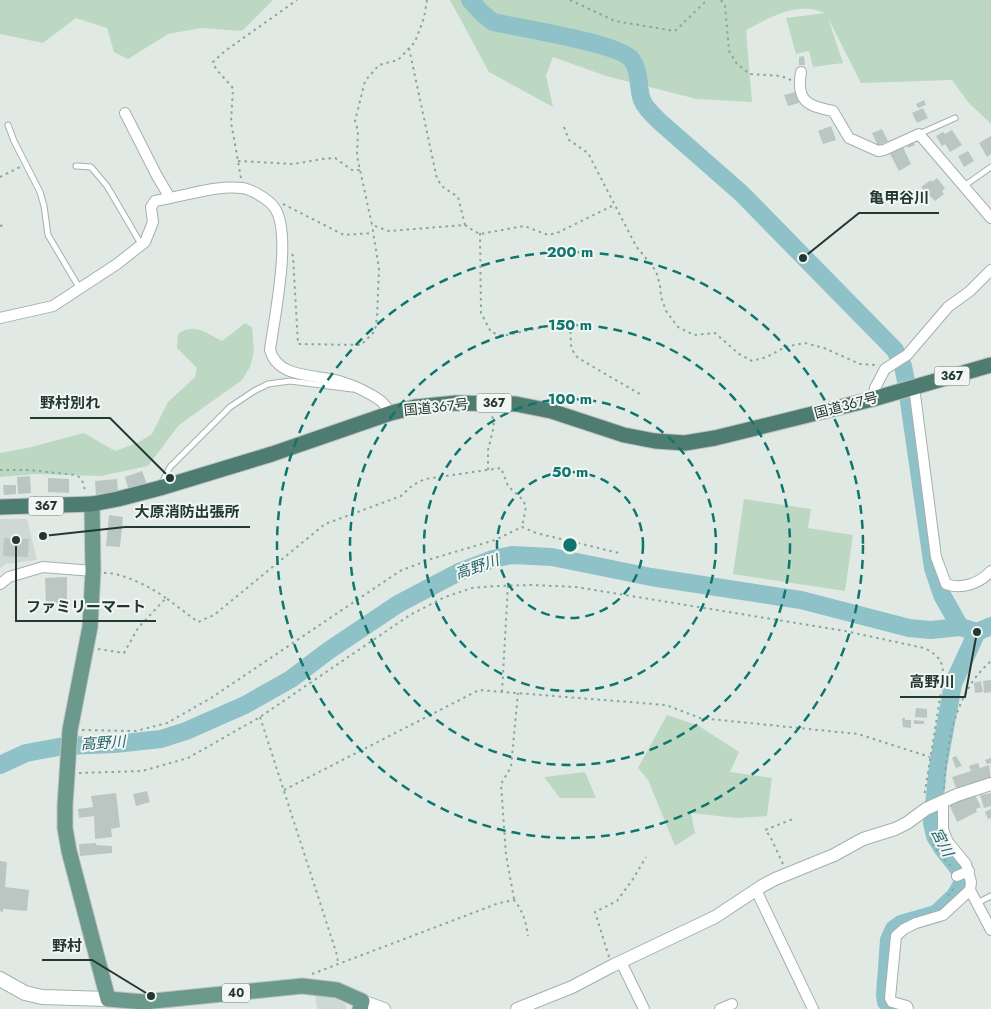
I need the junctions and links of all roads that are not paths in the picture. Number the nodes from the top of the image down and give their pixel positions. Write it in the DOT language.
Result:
graph roads {
  1 [pos="801,72"];
  2 [pos="125,113"];
  3 [pos="955,118"];
  4 [pos="8,125"];
  5 [pos="919,134"];
  6 [pos="76,166"];
  7 [pos="991,167"];
  8 [pos="964,186"];
  9 [pos="170,198"];
  10 [pos="991,218"];
  11 [pos="142,245"];
  12 [pos="991,270"];
  13 [pos="80,289"];
  14 [pos="0,318"];
  15 [pos="991,365"];
  16 [pos="907,389"];
  17 [pos="359,390"];
  18 [pos="873,399"];
  19 [pos="391,413"];
  20 [pos="160,488"];
  21 [pos="92,504"];
  22 [pos="0,507"];
  23 [pos="991,571"];
  24 [pos="100,572"];
  25 [pos="0,584"];
  26 [pos="991,784"];
  27 [pos="941,802"];
  28 [pos="756,890"];
  29 [pos="970,890"];
  30 [pos="991,896"];
  31 [pos="977,903"];
  32 [pos="991,930"];
  33 [pos="616,964"];
  34 [pos="0,979"];
  35 [pos="100,1003"];
  36 [pos="732,1004"];
  37 [pos="361,1005"];
  38 [pos="384,1009"];
  39 [pos="517,1009"];
  40 [pos="644,1009"];
  41 [pos="720,1009"];
  42 [pos="813,1009"];
  43 [pos="908,1009"];
  1 -- 5 [label="street"];
  2 -- 9 [label="street"];
  3 -- 5 [label="lane"];
  4 -- 13 [label="lane"];
  5 -- 8 [label="street"];
  6 -- 11 [label="lane"];
  7 -- 8 [label="lane"];
  8 -- 10 [label="street"];
  9 -- 11 [label="street"];
  9 -- 17 [label="street"];
  11 -- 13 [label="street"];
  12 -- 18 [label="street"];
  13 -- 14 [label="street"];
  15 -- 16 [label="highway, 国道367号 / 367"];
  16 -- 18 [label="highway, 国道367号 / 367"];
  16 -- 23 [label="street"];
  17 -- 19 [label="street"];
  17 -- 20 [label="lane"];
  18 -- 19 [label="highway, 国道367号 / 367"];
  19 -- 20 [label="highway, 国道367号 / 367"];
  20 -- 21 [label="highway, 国道367号 / 367"];
  21 -- 22 [label="highway, 国道367号 / 367"];
  21 -- 24 [label="main road"];
  24 -- 25 [label="street"];
  24 -- 35 [label="main road"];
  26 -- 27 [label="street"];
  27 -- 28 [label="street"];
  27 -- 29 [label="street"];
  28 -- 33 [label="street"];
  28 -- 42 [label="street"];
  29 -- 31 [label="street"];
  29 -- 43 [label="street"];
  30 -- 31 [label="lane"];
  31 -- 32 [label="street"];
  33 -- 39 [label="street"];
  33 -- 40 [label="street"];
  34 -- 35 [label="main road"];
  35 -- 37 [label="main road, 40"];
  36 -- 41 [label="street"];
  37 -- 38 [label="street"];
}
